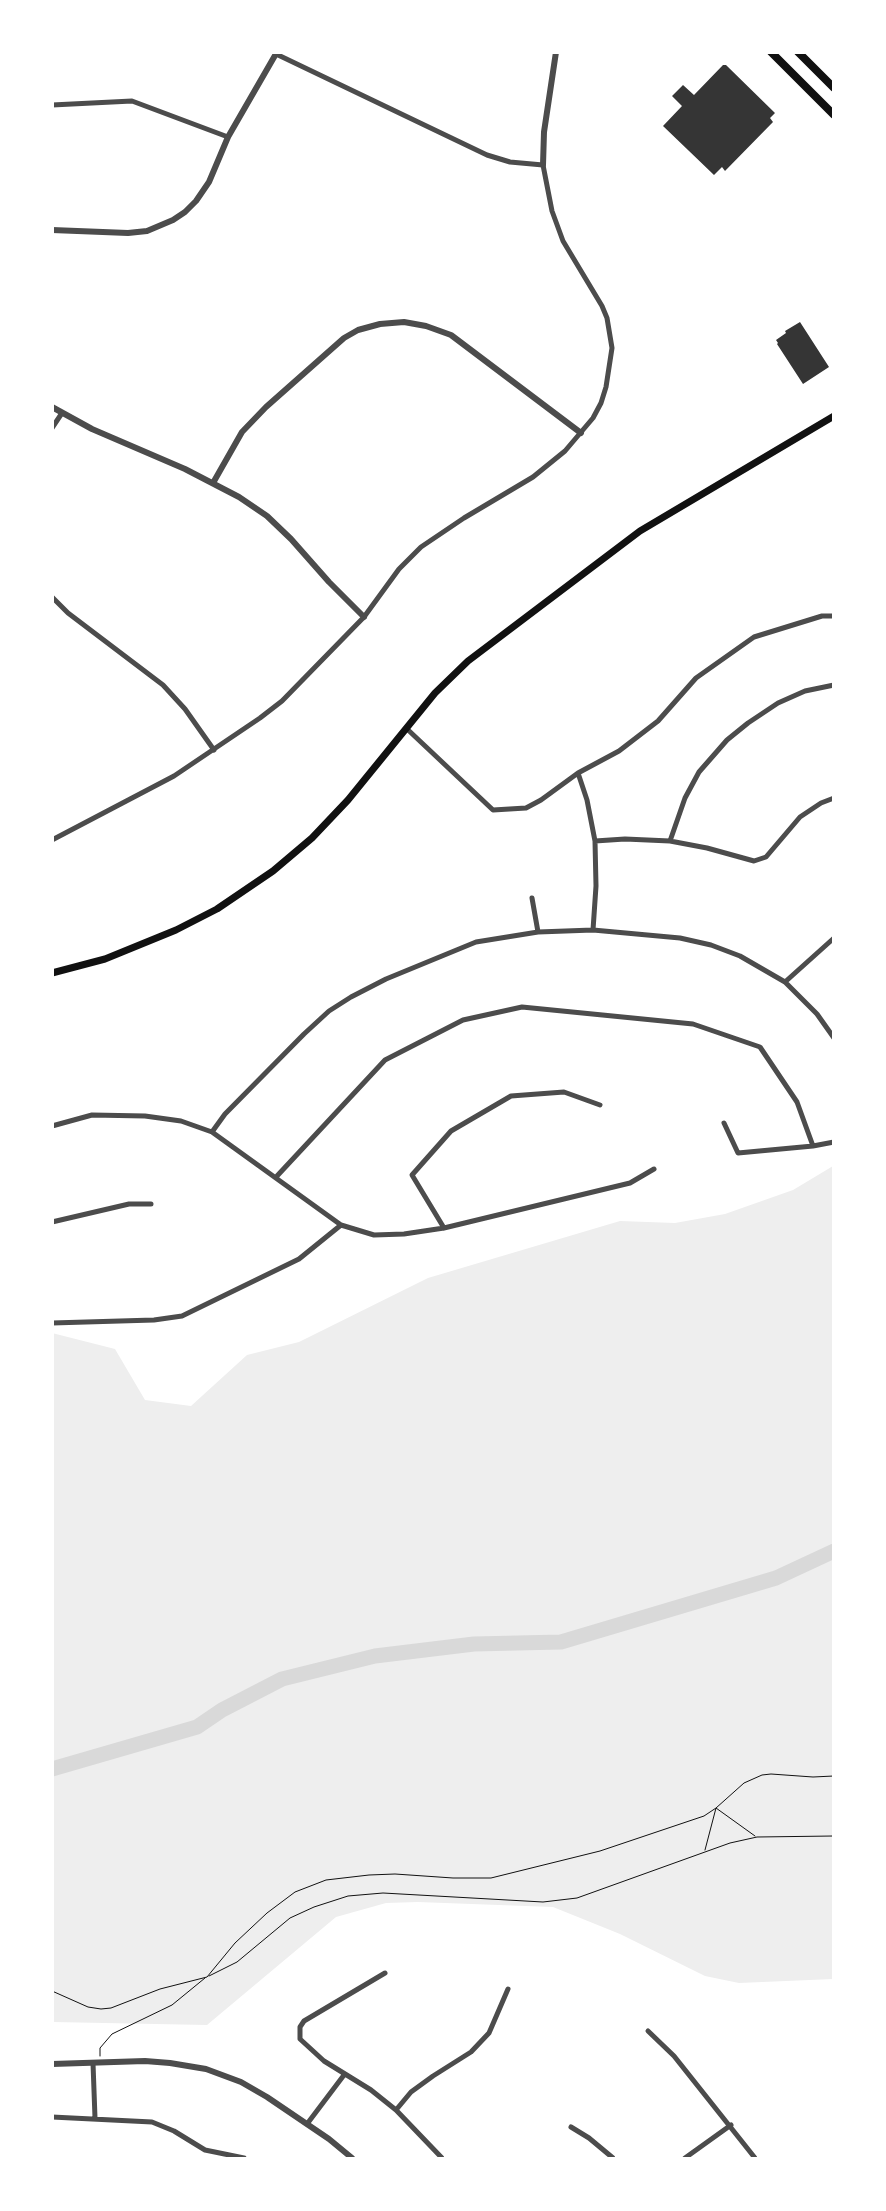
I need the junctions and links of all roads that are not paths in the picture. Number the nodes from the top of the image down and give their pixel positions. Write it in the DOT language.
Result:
graph roads {
  1 [pos="556,52"];
  2 [pos="771,52"];
  3 [pos="798,52"];
  4 [pos="277,54"];
  5 [pos="834,88"];
  6 [pos="52,105"];
  7 [pos="834,115"];
  8 [pos="228,137"];
  9 [pos="543,165"];
  10 [pos="52,230"];
  11 [pos="52,407"];
  12 [pos="62,413"];
  13 [pos="834,416"];
  14 [pos="52,428"];
  15 [pos="581,433"];
  16 [pos="213,483"];
  17 [pos="52,597"];
  18 [pos="834,616"];
  19 [pos="364,617"];
  20 [pos="834,685"];
  21 [pos="406,728"];
  22 [pos="214,750"];
  23 [pos="578,773"];
  24 [pos="834,798"];
  25 [pos="52,840"];
  26 [pos="595,841"];
  27 [pos="670,841"];
  28 [pos="532,898"];
  29 [pos="593,930"];
  30 [pos="538,932"];
  31 [pos="834,938"];
  32 [pos="52,973"];
  33 [pos="785,982"];
  34 [pos="834,1038"];
  35 [pos="600,1104"];
  36 [pos="724,1123"];
  37 [pos="52,1126"];
  38 [pos="212,1132"];
  39 [pos="834,1142"];
  40 [pos="814,1146"];
  41 [pos="654,1169"];
  42 [pos="277,1176"];
  43 [pos="152,1204"];
  44 [pos="52,1222"];
  45 [pos="341,1225"];
  46 [pos="444,1228"];
  47 [pos="52,1324"];
  48 [pos="385,1972"];
  49 [pos="508,1989"];
  50 [pos="648,2032"];
  51 [pos="93,2063"];
  52 [pos="52,2064"];
  53 [pos="344,2075"];
  54 [pos="396,2110"];
  55 [pos="52,2117"];
  56 [pos="94,2118"];
  57 [pos="307,2124"];
  58 [pos="730,2125"];
  59 [pos="571,2127"];
  60 [pos="244,2158"];
  61 [pos="352,2158"];
  62 [pos="442,2158"];
  63 [pos="613,2158"];
  64 [pos="685,2158"];
  65 [pos="756,2158"];
  1 -- 9 [label="street"];
  2 -- 7 [label="main road"];
  3 -- 5 [label="main road"];
  4 -- 8 [label="street"];
  4 -- 9 [label="street"];
  6 -- 8 [label="street"];
  8 -- 10 [label="street"];
  9 -- 15 [label="street"];
  11 -- 12 [label="street"];
  12 -- 14 [label="street"];
  12 -- 16 [label="street"];
  13 -- 21 [label="main road"];
  15 -- 16 [label="street"];
  15 -- 19 [label="street"];
  16 -- 19 [label="street"];
  17 -- 22 [label="street"];
  18 -- 23 [label="street"];
  19 -- 22 [label="street"];
  20 -- 27 [label="street"];
  21 -- 23 [label="street"];
  21 -- 32 [label="main road"];
  22 -- 25 [label="street"];
  23 -- 26 [label="street"];
  24 -- 27 [label="street"];
  26 -- 27 [label="street"];
  26 -- 29 [label="street"];
  28 -- 30 [label="street"];
  29 -- 30 [label="street"];
  29 -- 33 [label="street"];
  30 -- 38 [label="street"];
  31 -- 33 [label="street"];
  33 -- 34 [label="street"];
  35 -- 46 [label="street"];
  36 -- 40 [label="street"];
  37 -- 38 [label="street"];
  38 -- 42 [label="street"];
  39 -- 40 [label="street"];
  40 -- 42 [label="street"];
  41 -- 46 [label="street"];
  42 -- 45 [label="street"];
  43 -- 44 [label="street"];
  45 -- 46 [label="street"];
  45 -- 47 [label="street"];
  48 -- 53 [label="street"];
  49 -- 54 [label="street"];
  50 -- 58 [label="street"];
  51 -- 52 [label="street"];
  51 -- 56 [label="street"];
  51 -- 57 [label="street"];
  53 -- 54 [label="street"];
  53 -- 57 [label="street"];
  54 -- 62 [label="street"];
  55 -- 56 [label="street"];
  56 -- 60 [label="street"];
  57 -- 61 [label="street"];
  58 -- 64 [label="street"];
  58 -- 65 [label="street"];
  59 -- 63 [label="street"];
}
